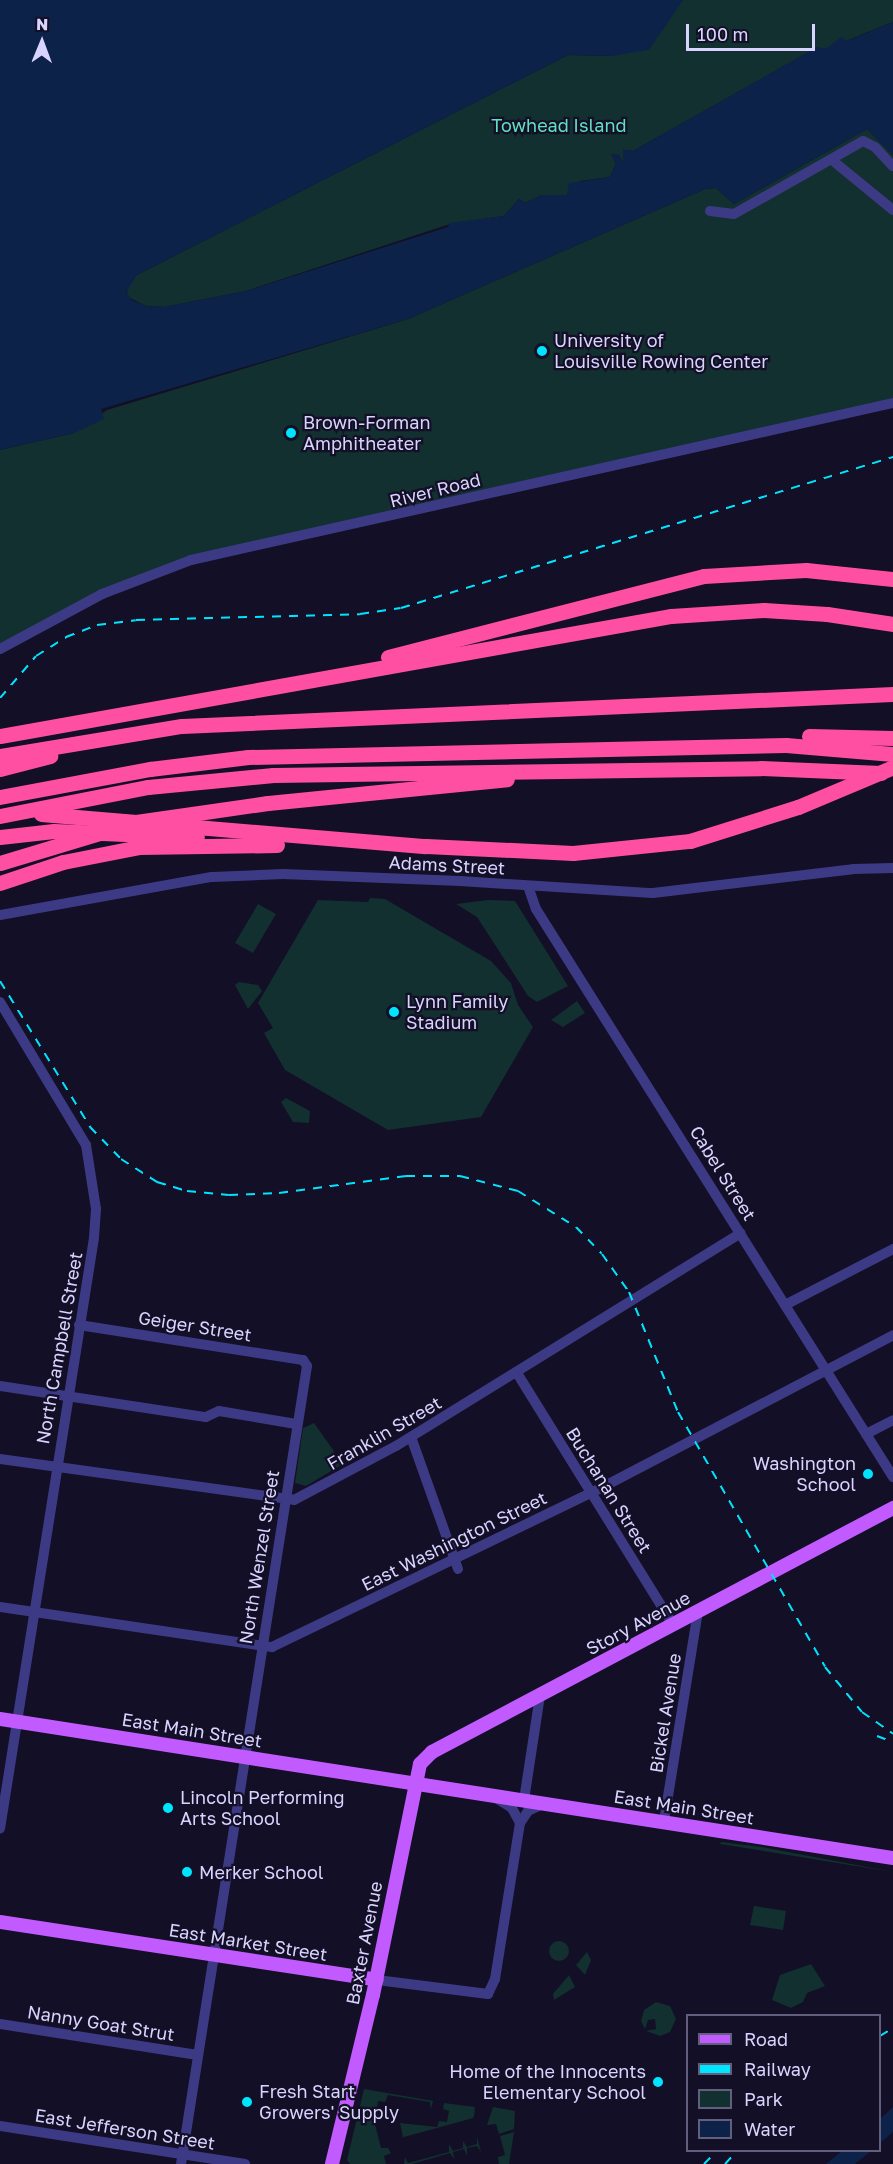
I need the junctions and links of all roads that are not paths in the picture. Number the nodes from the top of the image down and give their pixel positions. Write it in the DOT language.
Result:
graph roads {
  1 [pos="832,160"];
  2 [pos="893,166"];
  3 [pos="893,210"];
  4 [pos="710,211"];
  5 [pos="893,403"];
  6 [pos="893,579"];
  7 [pos="893,624"];
  8 [pos="0,649"];
  9 [pos="893,694"];
  10 [pos="151,707"];
  11 [pos="251,721"];
  12 [pos="0,736"];
  13 [pos="893,738"];
  14 [pos="645,747"];
  15 [pos="893,754"];
  16 [pos="0,756"];
  17 [pos="893,767"];
  18 [pos="0,769"];
  19 [pos="603,771"];
  20 [pos="893,775"];
  21 [pos="0,797"];
  22 [pos="20,812"];
  23 [pos="0,816"];
  24 [pos="0,837"];
  25 [pos="277,844"];
  26 [pos="426,846"];
  27 [pos="0,863"];
  28 [pos="893,868"];
  29 [pos="6,881"];
  30 [pos="528,886"];
  31 [pos="0,915"];
  32 [pos="0,1002"];
  33 [pos="741,1233"];
  34 [pos="893,1248"];
  35 [pos="785,1305"];
  36 [pos="79,1325"];
  37 [pos="893,1335"];
  38 [pos="305,1362"];
  39 [pos="826,1371"];
  40 [pos="517,1372"];
  41 [pos="0,1386"];
  42 [pos="67,1396"];
  43 [pos="893,1420"];
  44 [pos="297,1424"];
  45 [pos="866,1434"];
  46 [pos="411,1437"];
  47 [pos="0,1459"];
  48 [pos="55,1467"];
  49 [pos="893,1477"];
  50 [pos="591,1493"];
  51 [pos="285,1501"];
  52 [pos="893,1508"];
  53 [pos="456,1565"];
  54 [pos="0,1606"];
  55 [pos="698,1611"];
  56 [pos="34,1612"];
  57 [pos="672,1625"];
  58 [pos="261,1647"];
  59 [pos="540,1695"];
  60 [pos="0,1719"];
  61 [pos="17,1721"];
  62 [pos="245,1757"];
  63 [pos="414,1782"];
  64 [pos="490,1795"];
  65 [pos="524,1800"];
  66 [pos="545,1803"];
  67 [pos="664,1821"];
  68 [pos="520,1823"];
  69 [pos="0,1828"];
  70 [pos="893,1858"];
  71 [pos="0,1922"];
  72 [pos="213,1955"];
  73 [pos="377,1980"];
  74 [pos="0,2024"];
  75 [pos="198,2055"];
  76 [pos="0,2126"];
  77 [pos="181,2159"];
  78 [pos="245,2164"];
  79 [pos="332,2164"];
  1 -- 2 [label="street"];
  1 -- 3 [label="street"];
  1 -- 4 [label="street"];
  5 -- 8 [label="street, River Road"];
  6 -- 10 [label="highway"];
  7 -- 10 [label="highway"];
  9 -- 11 [label="highway"];
  10 -- 12 [label="highway"];
  11 -- 16 [label="highway"];
  11 -- 18 [label="highway"];
  13 -- 14 [label="highway"];
  14 -- 15 [label="highway"];
  14 -- 21 [label="highway"];
  17 -- 26 [label="highway, bridge"];
  19 -- 20 [label="highway"];
  19 -- 22 [label="highway"];
  19 -- 27 [label="highway, bridge"];
  22 -- 23 [label="highway"];
  22 -- 26 [label="highway"];
  24 -- 25 [label="highway"];
  25 -- 26 [label="highway"];
  25 -- 29 [label="highway"];
  28 -- 30 [label="street, Adams Street"];
  30 -- 31 [label="street, Adams Street"];
  30 -- 33 [label="street, Cabel Street"];
  32 -- 36 [label="street, North Campbell Street"];
  33 -- 35 [label="street, Cabel Street"];
  33 -- 40 [label="street, Franklin Street"];
  34 -- 35 [label="street"];
  35 -- 39 [label="street, Cabel Street"];
  36 -- 38 [label="street, Geiger Street"];
  36 -- 42 [label="street, North Campbell Street"];
  37 -- 39 [label="street, East Washington Street"];
  38 -- 44 [label="street, North Wenzel Street"];
  39 -- 45 [label="street, Cabel Street"];
  39 -- 50 [label="street, East Washington Street"];
  40 -- 46 [label="street, Franklin Street"];
  40 -- 50 [label="street, Buchanan Street"];
  41 -- 42 [label="street"];
  42 -- 44 [label="street"];
  42 -- 48 [label="street, North Campbell Street"];
  43 -- 45 [label="street"];
  44 -- 51 [label="street, North Wenzel Street"];
  45 -- 49 [label="street, Cabel Street"];
  46 -- 51 [label="street, Franklin Street"];
  46 -- 53 [label="street"];
  47 -- 48 [label="street, Franklin Street"];
  48 -- 51 [label="street, Franklin Street"];
  48 -- 56 [label="street, North Campbell Street"];
  50 -- 53 [label="street, East Washington Street"];
  50 -- 57 [label="street, Buchanan Street"];
  51 -- 58 [label="street, North Wenzel Street"];
  52 -- 55 [label="main road, Story Avenue"];
  53 -- 58 [label="street, East Washington Street"];
  54 -- 56 [label="street, East Washington Street"];
  55 -- 57 [label="main road, Story Avenue"];
  55 -- 67 [label="street, Bickel Avenue"];
  56 -- 58 [label="street, East Washington Street"];
  56 -- 61 [label="street, North Campbell Street"];
  57 -- 59 [label="main road, Story Avenue"];
  58 -- 62 [label="street, North Wenzel Street"];
  59 -- 63 [label="main road, Story Avenue"];
  59 -- 65 [label="street"];
  60 -- 61 [label="main road, East Main Street"];
  61 -- 62 [label="main road, East Main Street"];
  61 -- 69 [label="street, North Campbell Street"];
  62 -- 63 [label="main road, East Main Street"];
  62 -- 72 [label="street, North Wenzel Street"];
  63 -- 64 [label="main road, East Main Street"];
  63 -- 73 [label="main road, Baxter Avenue"];
  64 -- 65 [label="main road, East Main Street"];
  64 -- 68 [label="street"];
  65 -- 66 [label="main road, East Main Street"];
  66 -- 67 [label="main road, East Main Street"];
  66 -- 68 [label="street"];
  67 -- 70 [label="main road, East Main Street"];
  68 -- 73 [label="street, East Market Street"];
  71 -- 72 [label="main road, East Market Street"];
  72 -- 73 [label="main road, East Market Street"];
  72 -- 75 [label="street, North Wenzel Street"];
  73 -- 79 [label="main road, Baxter Avenue"];
  74 -- 75 [label="street, Nanny Goat Strut"];
  75 -- 77 [label="street, North Wenzel Street"];
  76 -- 77 [label="street, East Jefferson Street"];
  77 -- 78 [label="street, East Jefferson Street"];
}
